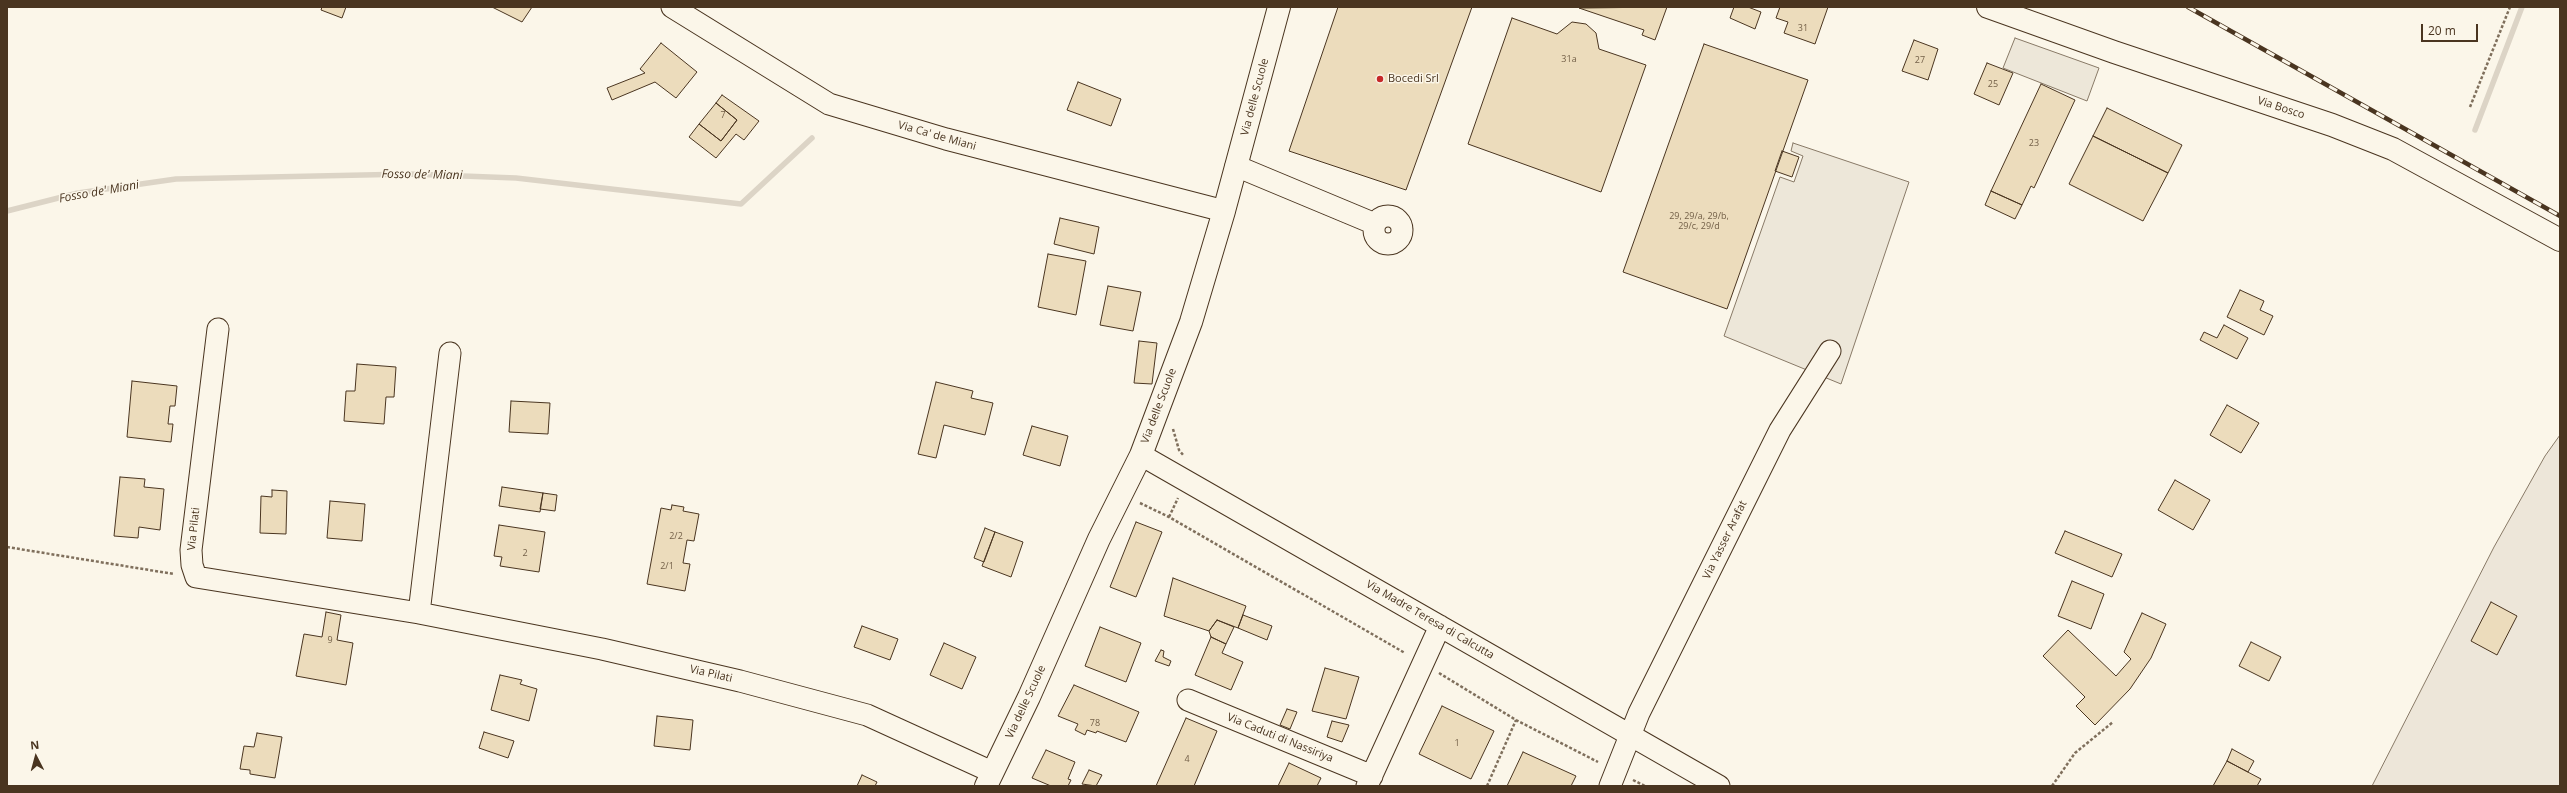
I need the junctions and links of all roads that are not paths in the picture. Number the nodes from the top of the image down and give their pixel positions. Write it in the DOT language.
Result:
graph roads {
  1 [pos="672,7"];
  2 [pos="1279,7"];
  3 [pos="1988,7"];
  4 [pos="1236,166"];
  5 [pos="1224,211"];
  6 [pos="1375,224"];
  7 [pos="2560,240"];
  8 [pos="218,329"];
  9 [pos="1830,352"];
  10 [pos="450,353"];
  11 [pos="1141,455"];
  12 [pos="419,614"];
  13 [pos="1440,626"];
  14 [pos="1188,700"];
  15 [pos="1629,735"];
  16 [pos="989,779"];
  17 [pos="1369,781"];
  18 [pos="1610,786"];
  19 [pos="1719,786"];
  1 -- 5 [label="street, Via Ca' de Miani"];
  2 -- 4 [label="main road, Via delle Scuole"];
  3 -- 7 [label="main road, Via Bosco"];
  4 -- 5 [label="main road, Via delle Scuole"];
  4 -- 6 [label="street"];
  5 -- 11 [label="main road, Via delle Scuole"];
  8 -- 12 [label="street, Via Pilati"];
  9 -- 15 [label="street, Via Yasser Arafat"];
  10 -- 12 [label="street"];
  11 -- 13 [label="street, Via Madre Teresa di Calcutta"];
  11 -- 16 [label="main road, Via delle Scuole"];
  12 -- 16 [label="street, Via Pilati"];
  13 -- 15 [label="street, Via Madre Teresa di Calcutta"];
  13 -- 17 [label="street, Via Caduti di Nassiriya"];
  14 -- 17 [label="street, Via Caduti di Nassiriya"];
  15 -- 18 [label="street, Via Yasser Arafat"];
  15 -- 19 [label="street, Via Madre Teresa di Calcutta"];
}
